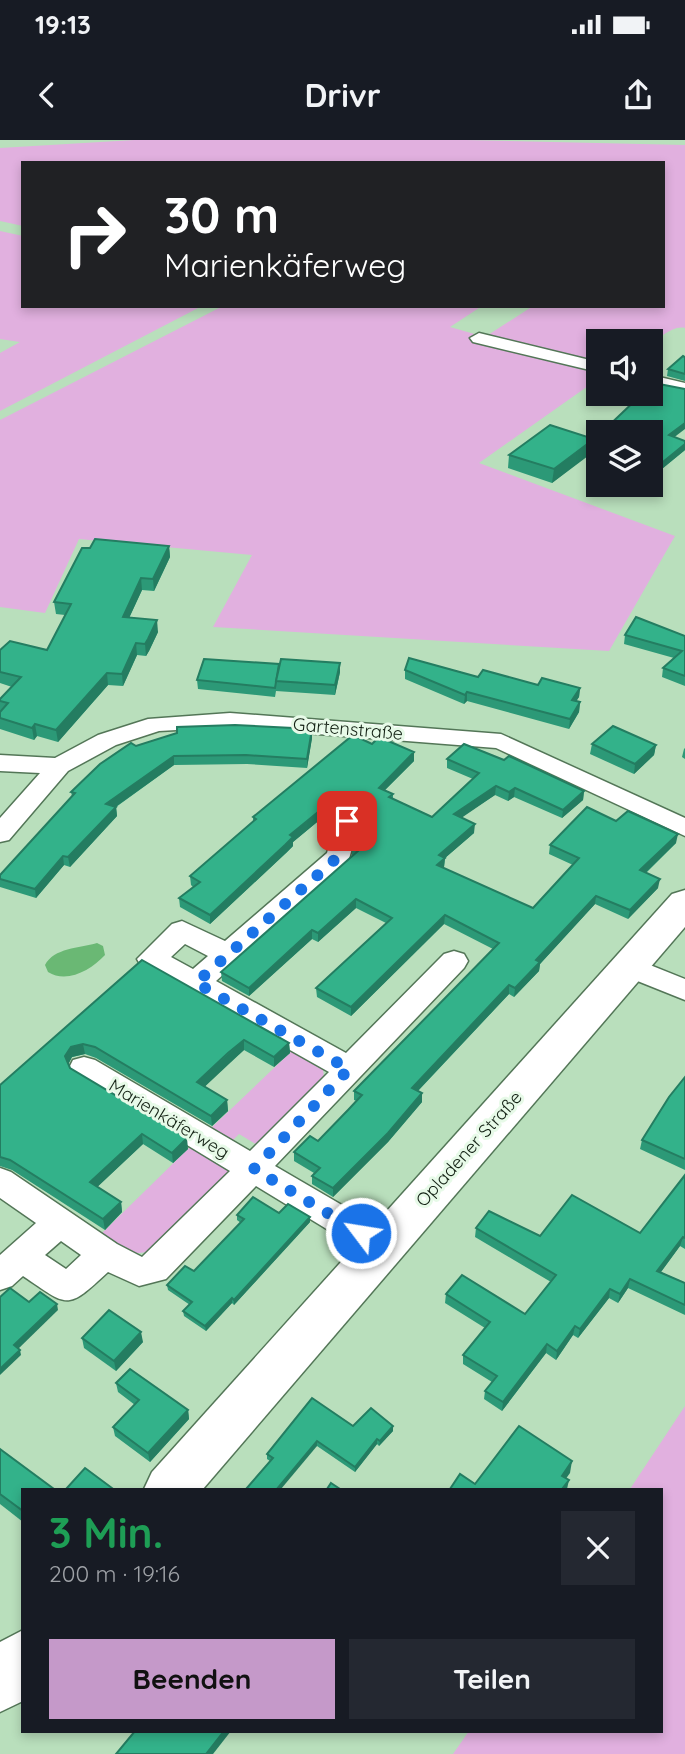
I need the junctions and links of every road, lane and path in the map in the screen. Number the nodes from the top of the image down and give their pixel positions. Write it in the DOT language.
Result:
graph roads {
  1 [pos="479,338"];
  2 [pos="586,364"];
  3 [pos="663,383"];
  4 [pos="685,389"];
  5 [pos="0,763"];
  6 [pos="59,766"];
  7 [pos="347,821"];
  8 [pos="685,828"];
  9 [pos="0,834"];
  10 [pos="685,903"];
  11 [pos="227,954"];
  12 [pos="454,961"];
  13 [pos="630,967"];
  14 [pos="196,983"];
  15 [pos="685,990"];
  16 [pos="84,1068"];
  17 [pos="349,1069"];
  18 [pos="254,1169"];
  19 [pos="0,1181"];
  20 [pos="59,1222"];
  21 [pos="383,1246"];
  22 [pos="105,1254"];
  23 [pos="10,1266"];
  24 [pos="171,1488"];
  25 [pos="21,1660"];
  26 [pos="0,1684"];
  1 -- 2 [label="street"];
  3 -- 4 [label="street"];
  5 -- 6 [label="street"];
  6 -- 8 [label="street, Gartenstraße"];
  6 -- 9 [label="street"];
  7 -- 11 [label="street"];
  10 -- 13 [label="main road, Opladener Straße"];
  11 -- 14 [label="street"];
  11 -- 14 [label="street"];
  12 -- 17 [label="street"];
  13 -- 15 [label="street"];
  13 -- 21 [label="main road, Opladener Straße"];
  14 -- 17 [label="street"];
  16 -- 18 [label="street, Marienkäferweg"];
  17 -- 18 [label="street"];
  18 -- 21 [label="street, Marienkäferweg"];
  18 -- 22 [label="street"];
  19 -- 20 [label="street"];
  20 -- 22 [label="street"];
  20 -- 23 [label="street"];
  21 -- 24 [label="main road, Opladener Straße"];
  22 -- 23 [label="street"];
  25 -- 26 [label="main road"];
}
